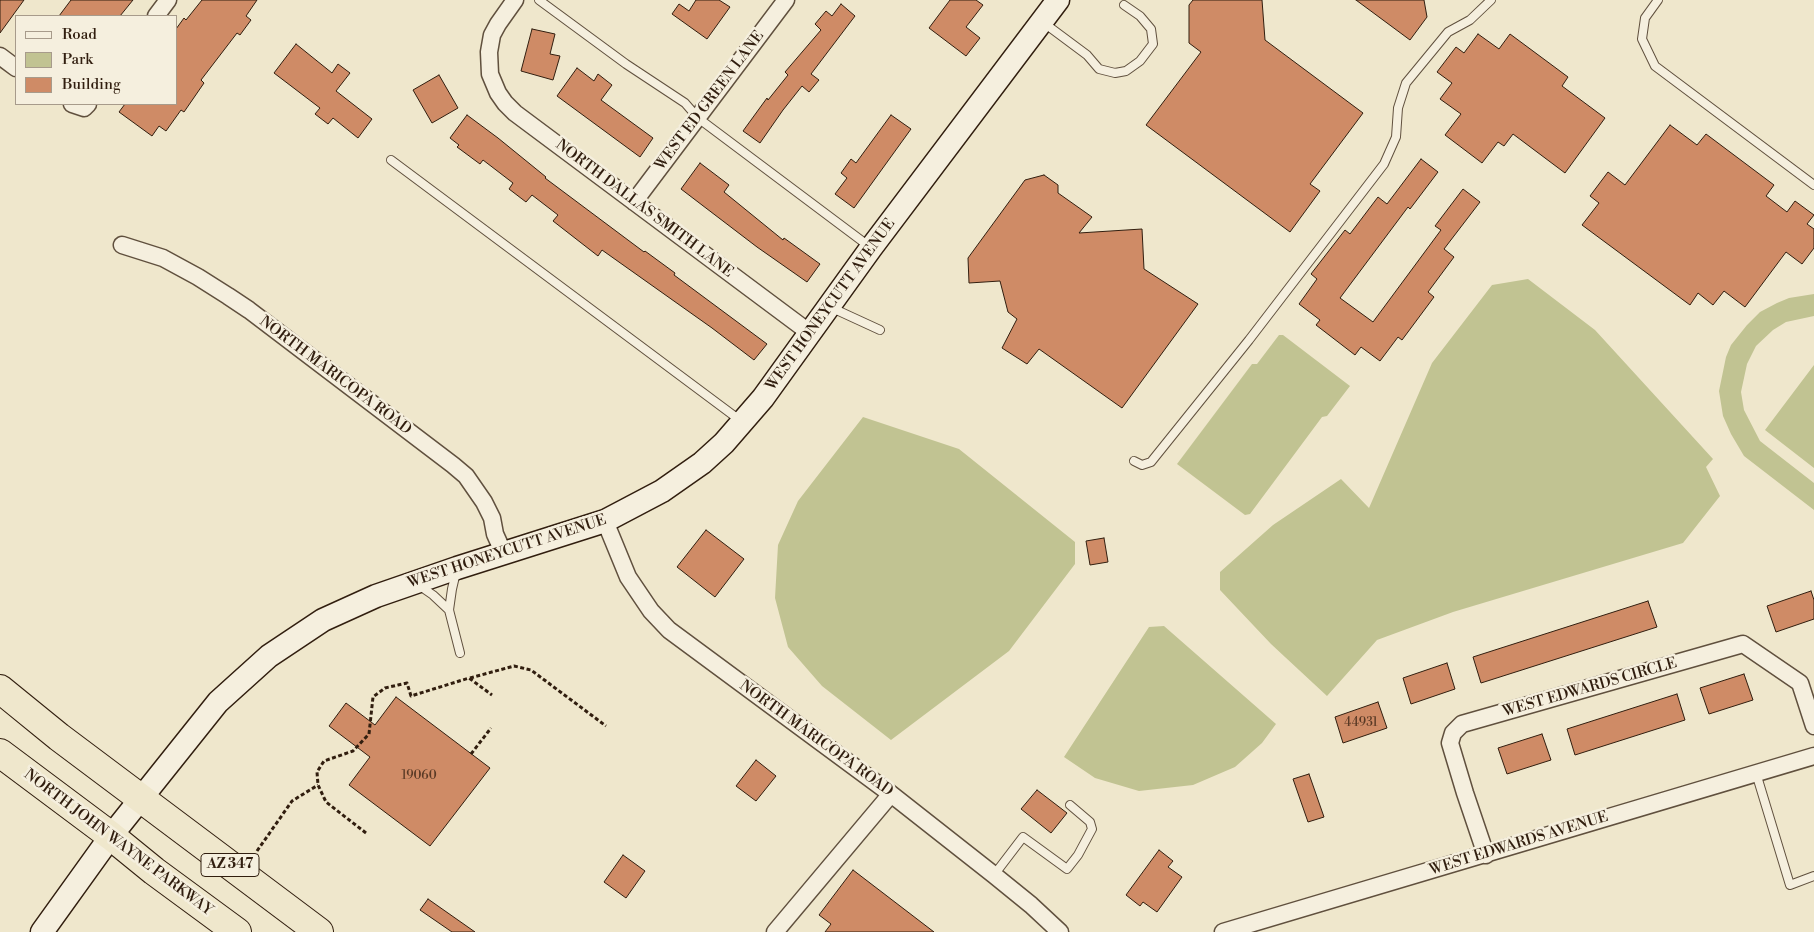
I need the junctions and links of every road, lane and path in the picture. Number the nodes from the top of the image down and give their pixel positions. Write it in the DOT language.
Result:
graph roads {
  1 [pos="168,0"];
  2 [pos="515,0"];
  3 [pos="539,0"];
  4 [pos="786,0"];
  5 [pos="1058,0"];
  6 [pos="1491,0"];
  7 [pos="1658,0"];
  8 [pos="1124,5"];
  9 [pos="157,15"];
  10 [pos="1042,22"];
  11 [pos="0,56"];
  12 [pos="15,67"];
  13 [pos="698,118"];
  14 [pos="390,160"];
  15 [pos="1814,185"];
  16 [pos="634,202"];
  17 [pos="122,244"];
  18 [pos="872,248"];
  19 [pos="830,307"];
  20 [pos="880,330"];
  21 [pos="810,333"];
  22 [pos="742,422"];
  23 [pos="1134,461"];
  24 [pos="605,521"];
  25 [pos="504,554"];
  26 [pos="457,568"];
  27 [pos="415,583"];
  28 [pos="449,610"];
  29 [pos="460,653"];
  30 [pos="469,678"];
  31 [pos="0,689"];
  32 [pos="492,695"];
  33 [pos="606,726"];
  34 [pos="1814,726"];
  35 [pos="490,728"];
  36 [pos="0,753"];
  37 [pos="471,754"];
  38 [pos="1814,756"];
  39 [pos="1756,773"];
  40 [pos="318,785"];
  41 [pos="891,794"];
  42 [pos="141,799"];
  43 [pos="1070,805"];
  44 [pos="366,833"];
  45 [pos="111,836"];
  46 [pos="257,851"];
  47 [pos="1486,855"];
  48 [pos="994,875"];
  49 [pos="1814,876"];
  50 [pos="42,932"];
  51 [pos="237,932"];
  52 [pos="319,932"];
  53 [pos="776,932"];
  54 [pos="1060,932"];
  55 [pos="1223,932"];
  1 -- 9 [label="street"];
  2 -- 16 [label="street, NORTH DALLAS SMITH LANE"];
  3 -- 13 [label="lane"];
  4 -- 13 [label="street, WEST ED GREEN LANE"];
  5 -- 10 [label="street, WEST HONEYCUTT AVENUE"];
  6 -- 23 [label="lane"];
  7 -- 15 [label="lane"];
  8 -- 10 [label="lane"];
  10 -- 18 [label="street, WEST HONEYCUTT AVENUE"];
  11 -- 12 [label="street"];
  13 -- 16 [label="street, WEST ED GREEN LANE"];
  13 -- 18 [label="lane"];
  14 -- 22 [label="lane"];
  16 -- 21 [label="street, NORTH DALLAS SMITH LANE"];
  17 -- 25 [label="street, NORTH MARICOPA ROAD"];
  18 -- 19 [label="street, WEST HONEYCUTT AVENUE"];
  19 -- 20 [label="lane"];
  19 -- 21 [label="street, WEST HONEYCUTT AVENUE"];
  21 -- 22 [label="street, WEST HONEYCUTT AVENUE"];
  22 -- 24 [label="street, WEST HONEYCUTT AVENUE"];
  24 -- 25 [label="street, WEST HONEYCUTT AVENUE"];
  24 -- 41 [label="street, NORTH MARICOPA ROAD"];
  25 -- 26 [label="street, WEST HONEYCUTT AVENUE"];
  26 -- 27 [label="street, WEST HONEYCUTT AVENUE"];
  26 -- 28 [label="lane"];
  27 -- 28 [label="lane"];
  27 -- 42 [label="street, WEST HONEYCUTT AVENUE"];
  28 -- 29 [label="lane"];
  30 -- 32 [label="path"];
  30 -- 33 [label="path"];
  30 -- 40 [label="path"];
  31 -- 42 [label="highway, AZ 347"];
  34 -- 47 [label="street, WEST EDWARDS CIRCLE"];
  35 -- 37 [label="path"];
  36 -- 45 [label="highway, NORTH JOHN WAYNE PARKWAY"];
  38 -- 39 [label="street, WEST EDWARDS AVENUE"];
  39 -- 47 [label="street, WEST EDWARDS AVENUE"];
  39 -- 49 [label="lane"];
  40 -- 44 [label="path"];
  40 -- 46 [label="path"];
  41 -- 48 [label="street, NORTH MARICOPA ROAD"];
  41 -- 53 [label="street"];
  42 -- 45 [label="street, WEST HONEYCUTT AVENUE"];
  42 -- 52 [label="highway, AZ 347"];
  43 -- 48 [label="lane"];
  45 -- 50 [label="street, WEST HONEYCUTT AVENUE"];
  45 -- 51 [label="highway, NORTH JOHN WAYNE PARKWAY"];
  47 -- 55 [label="street, WEST EDWARDS AVENUE"];
  48 -- 54 [label="street, NORTH MARICOPA ROAD"];
}
